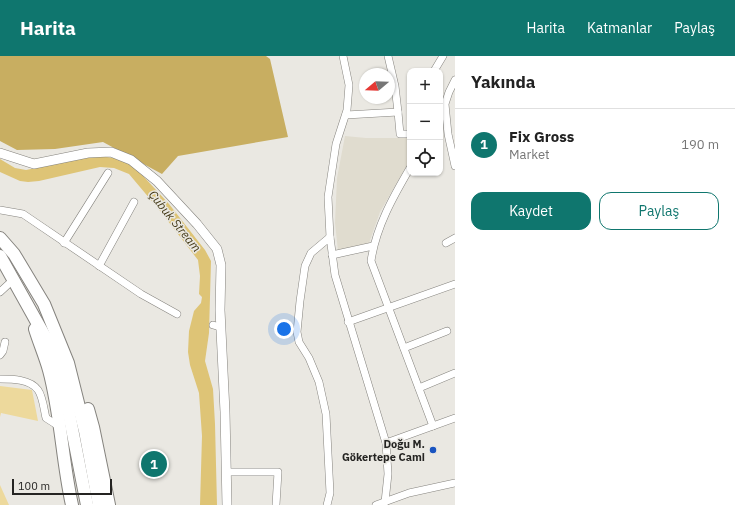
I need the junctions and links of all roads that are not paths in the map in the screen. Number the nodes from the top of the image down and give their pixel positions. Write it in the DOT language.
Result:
graph roads {
  1 [pos="388,56"];
  2 [pos="443,56"];
  3 [pos="345,57"];
  4 [pos="436,68"];
  5 [pos="455,80"];
  6 [pos="398,112"];
  7 [pos="346,115"];
  8 [pos="407,134"];
  9 [pos="0,153"];
  10 [pos="455,166"];
  11 [pos="407,173"];
  12 [pos="108,174"];
  13 [pos="134,202"];
  14 [pos="0,210"];
  15 [pos="0,238"];
  16 [pos="330,238"];
  17 [pos="455,238"];
  18 [pos="446,242"];
  19 [pos="64,243"];
  20 [pos="373,246"];
  21 [pos="0,256"];
  22 [pos="332,256"];
  23 [pos="99,266"];
  24 [pos="14,278"];
  25 [pos="455,284"];
  26 [pos="0,292"];
  27 [pos="25,299"];
  28 [pos="44,304"];
  29 [pos="389,306"];
  30 [pos="177,314"];
  31 [pos="348,322"];
  32 [pos="447,331"];
  33 [pos="5,342"];
  34 [pos="404,348"];
  35 [pos="0,355"];
  36 [pos="455,373"];
  37 [pos="0,379"];
  38 [pos="419,388"];
  39 [pos="455,418"];
  40 [pos="433,426"];
  41 [pos="60,427"];
  42 [pos="386,443"];
  43 [pos="226,472"];
  44 [pos="455,483"];
  45 [pos="385,502"];
  46 [pos="72,505"];
  47 [pos="87,505"];
  48 [pos="99,505"];
  49 [pos="109,505"];
  50 [pos="227,505"];
  51 [pos="276,505"];
  52 [pos="327,505"];
  53 [pos="376,505"];
  1 -- 6 [label="street"];
  2 -- 4 [label="street"];
  3 -- 7 [label="street"];
  5 -- 10 [label="street"];
  6 -- 7 [label="street"];
  6 -- 8 [label="street"];
  7 -- 16 [label="street"];
  9 -- 43 [label="street"];
  11 -- 20 [label="street"];
  12 -- 19 [label="street"];
  13 -- 23 [label="street"];
  14 -- 19 [label="street"];
  15 -- 28 [label="highway"];
  16 -- 22 [label="street"];
  16 -- 52 [label="street"];
  17 -- 18 [label="street"];
  19 -- 23 [label="street"];
  20 -- 22 [label="street"];
  20 -- 29 [label="street"];
  21 -- 24 [label="highway"];
  22 -- 31 [label="street"];
  23 -- 30 [label="street"];
  24 -- 26 [label="street"];
  24 -- 27 [label="highway"];
  25 -- 29 [label="street"];
  27 -- 41 [label="highway"];
  27 -- 47 [label="highway"];
  28 -- 48 [label="highway"];
  28 -- 49 [label="highway"];
  29 -- 31 [label="street"];
  29 -- 34 [label="street"];
  31 -- 42 [label="street"];
  32 -- 34 [label="street"];
  33 -- 35 [label="street"];
  34 -- 38 [label="street"];
  36 -- 38 [label="street"];
  37 -- 41 [label="street"];
  38 -- 40 [label="street"];
  39 -- 40 [label="street"];
  40 -- 42 [label="street"];
  41 -- 46 [label="highway"];
  42 -- 45 [label="street"];
  43 -- 50 [label="street"];
  43 -- 51 [label="street"];
  44 -- 45 [label="street"];
  45 -- 53 [label="street"];
}
